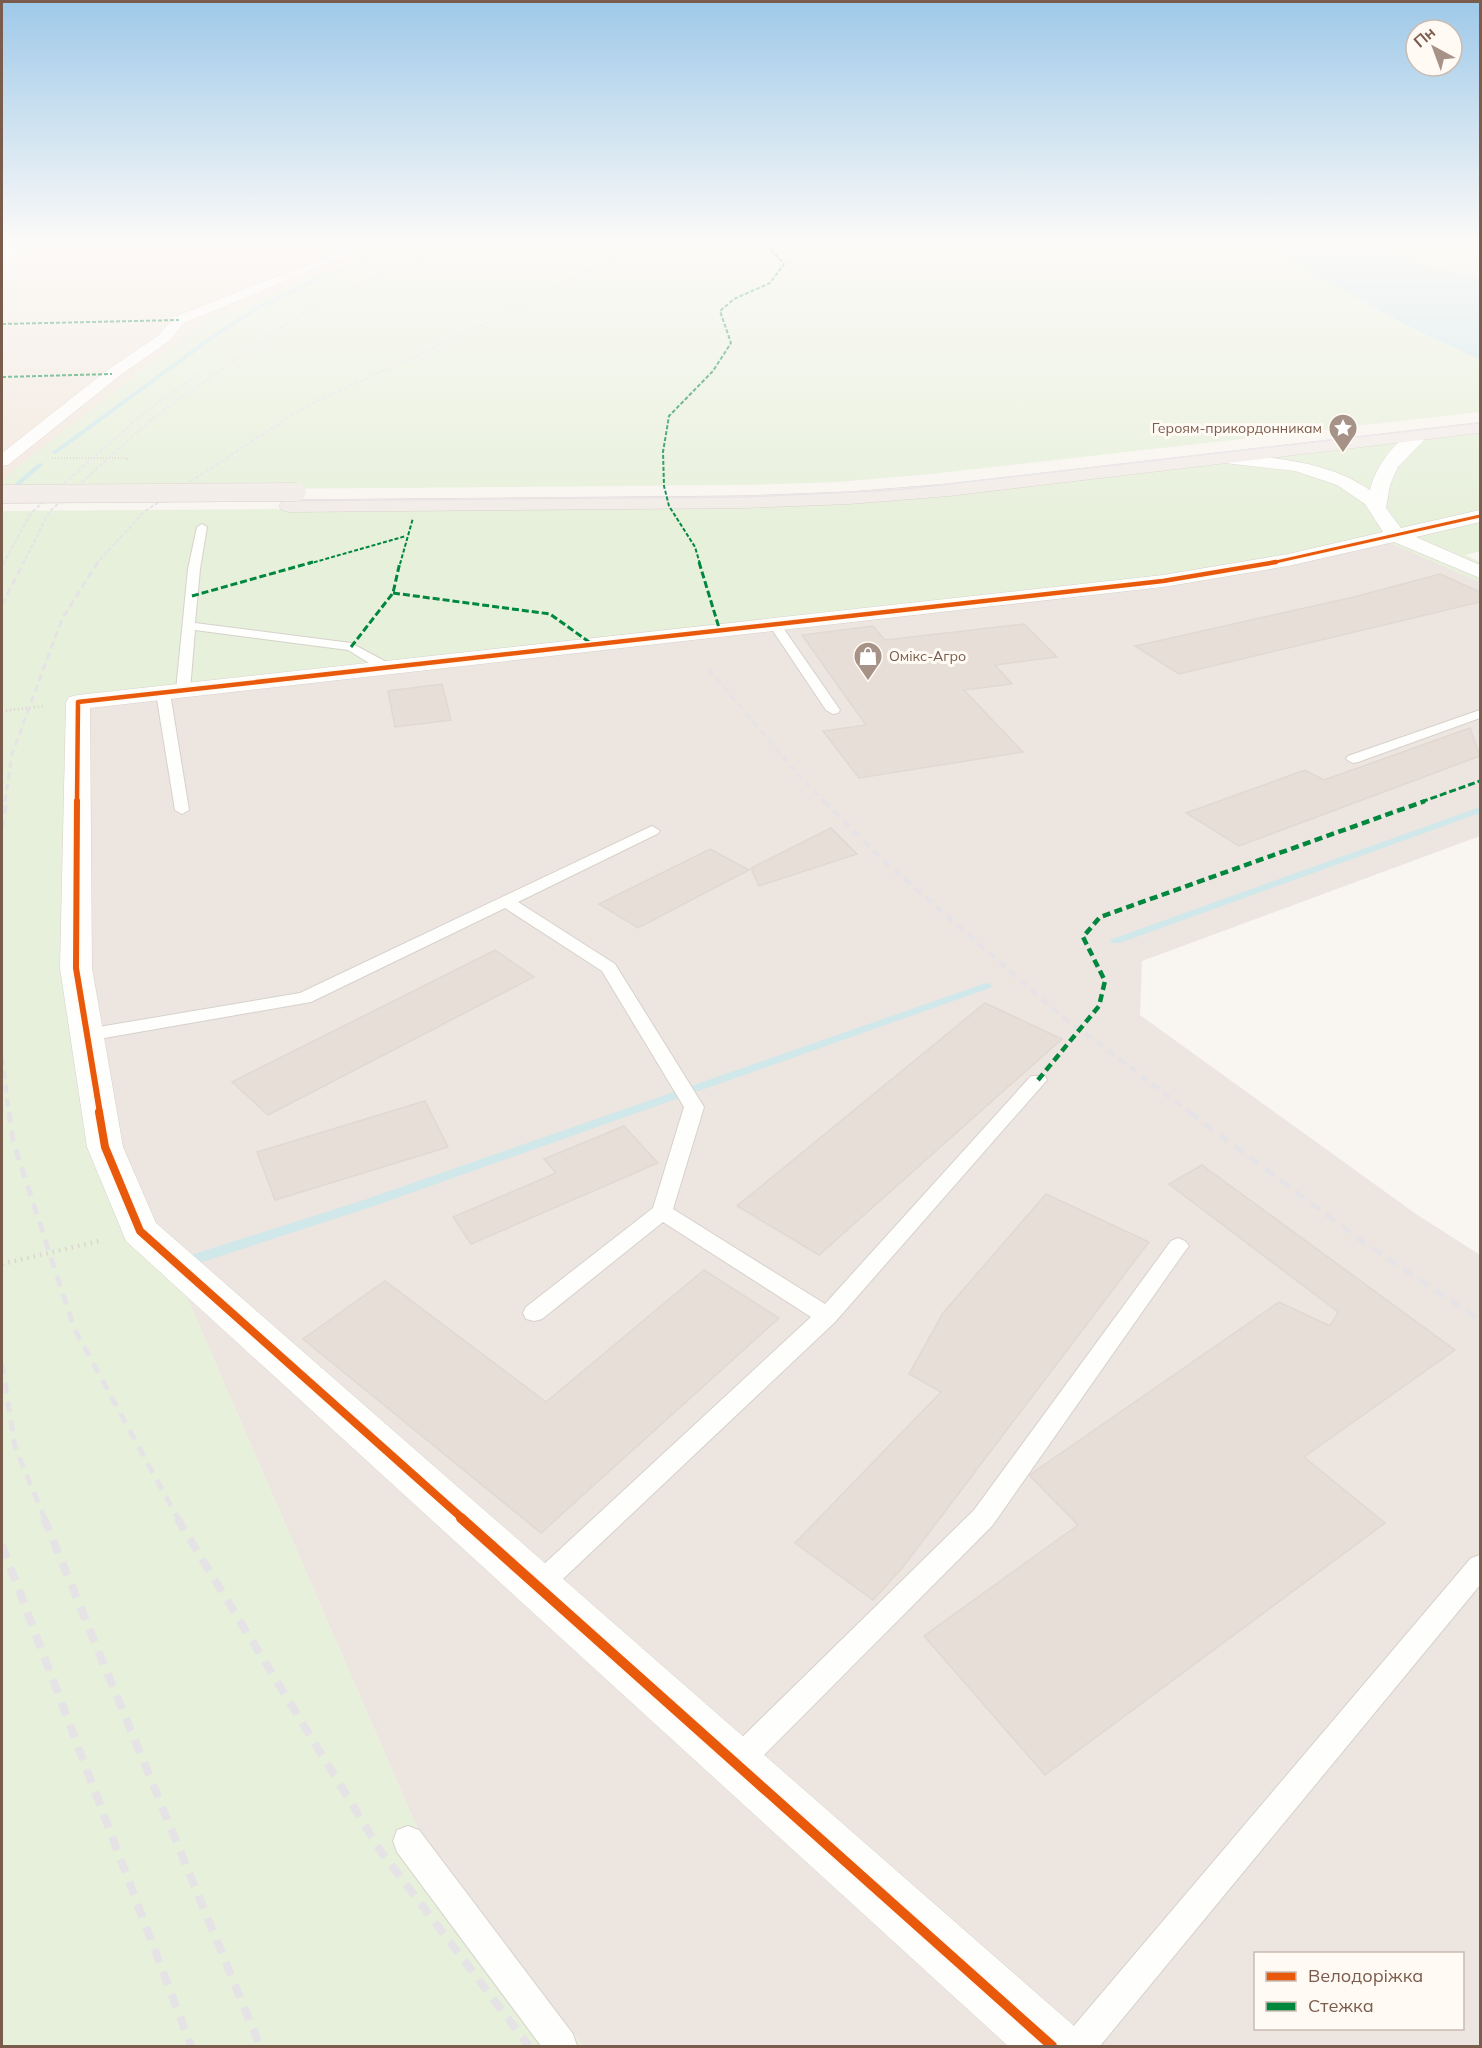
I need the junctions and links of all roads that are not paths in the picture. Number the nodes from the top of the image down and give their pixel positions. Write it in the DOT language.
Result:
graph roads {
  1 [pos="166,336"];
  2 [pos="1480,415"];
  3 [pos="1480,428"];
  4 [pos="1420,435"];
  5 [pos="1222,458"];
  6 [pos="3,460"];
  7 [pos="2,494"];
  8 [pos="727,495"];
  9 [pos="293,499"];
  10 [pos="2,508"];
  11 [pos="1377,508"];
  12 [pos="1480,516"];
  13 [pos="202,527"];
  14 [pos="1397,536"];
  15 [pos="1480,572"];
  16 [pos="776,625"];
  17 [pos="189,626"];
  18 [pos="387,668"];
  19 [pos="173,692"];
  20 [pos="833,710"];
  21 [pos="1480,714"];
  22 [pos="1353,759"];
  23 [pos="182,810"];
  24 [pos="652,831"];
  25 [pos="506,901"];
  26 [pos="87,1035"];
  27 [pos="1038,1080"];
  28 [pos="662,1212"];
  29 [pos="1178,1246"];
  30 [pos="534,1313"];
  31 [pos="827,1316"];
  32 [pos="1480,1566"];
  33 [pos="538,1586"];
  34 [pos="736,1763"];
  35 [pos="408,1841"];
  36 [pos="561,2046"];
  37 [pos="1052,2046"];
  38 [pos="1079,2046"];
  1 -- 6 [label="street"];
  2 -- 8 [label="highway"];
  3 -- 4 [label="highway"];
  4 -- 5 [label="highway"];
  4 -- 11 [label="street"];
  5 -- 8 [label="highway"];
  5 -- 11 [label="street"];
  7 -- 9 [label="highway, bridge"];
  8 -- 9 [label="highway"];
  9 -- 10 [label="highway"];
  11 -- 14 [label="street"];
  12 -- 14 [label="street"];
  13 -- 17 [label="lane"];
  14 -- 15 [label="street"];
  14 -- 16 [label="street"];
  16 -- 18 [label="street"];
  16 -- 20 [label="lane"];
  17 -- 18 [label="lane"];
  17 -- 19 [label="lane"];
  18 -- 19 [label="street"];
  19 -- 23 [label="lane"];
  19 -- 26 [label="street"];
  21 -- 22 [label="lane"];
  24 -- 25 [label="lane"];
  25 -- 26 [label="lane"];
  25 -- 28 [label="lane"];
  26 -- 33 [label="street"];
  27 -- 31 [label="lane"];
  28 -- 30 [label="lane"];
  28 -- 31 [label="lane"];
  29 -- 34 [label="lane"];
  31 -- 33 [label="lane"];
  32 -- 38 [label="lane"];
  33 -- 34 [label="street"];
  34 -- 37 [label="street"];
  35 -- 36 [label="lane"];
}
